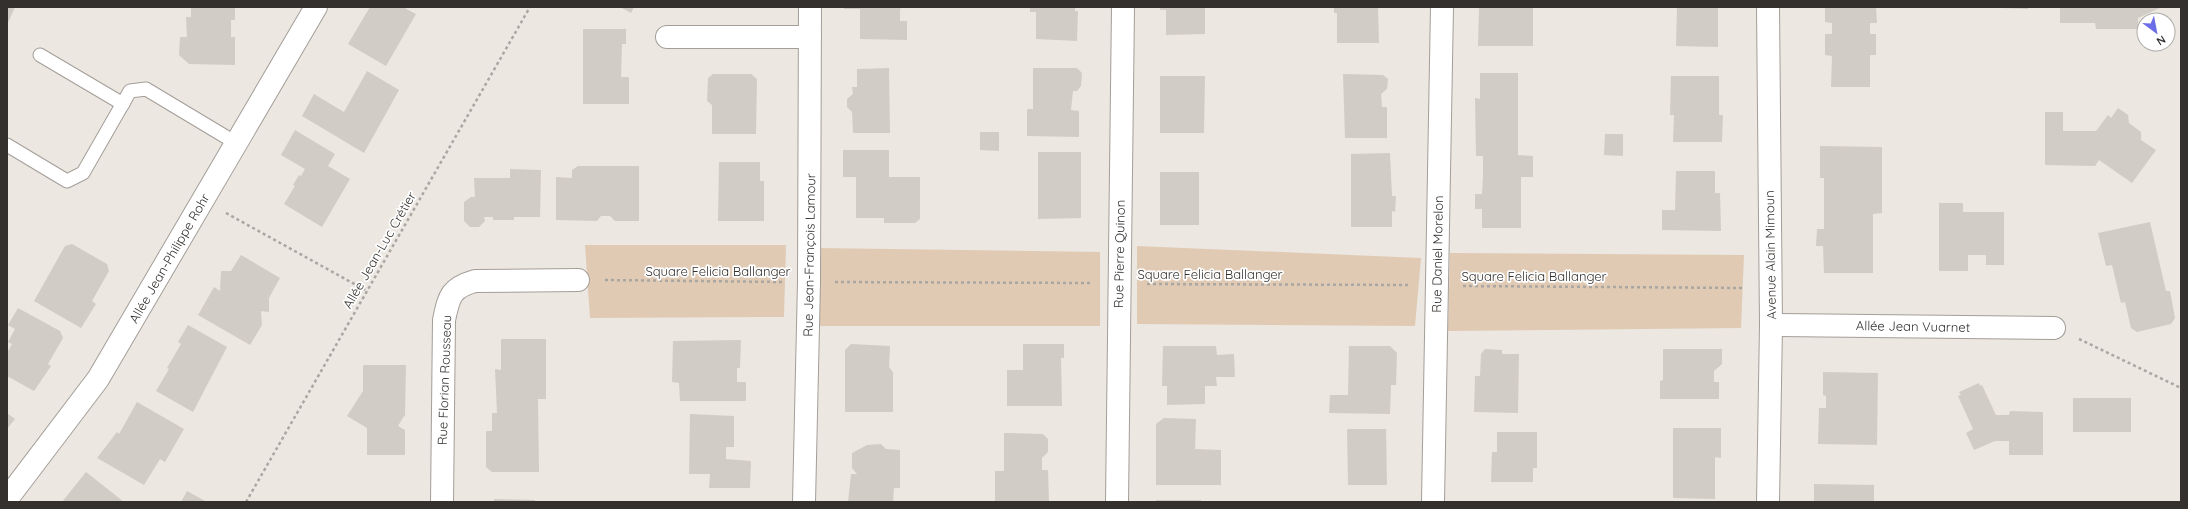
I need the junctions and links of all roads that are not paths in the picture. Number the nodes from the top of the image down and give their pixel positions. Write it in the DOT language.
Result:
graph roads {
  1 [pos="316,7"];
  2 [pos="810,7"];
  3 [pos="1124,7"];
  4 [pos="1442,7"];
  5 [pos="1768,7"];
  6 [pos="667,36"];
  7 [pos="810,38"];
  8 [pos="40,56"];
  9 [pos="123,104"];
  10 [pos="236,143"];
  11 [pos="7,145"];
  12 [pos="578,280"];
  13 [pos="1771,325"];
  14 [pos="2054,328"];
  15 [pos="7,499"];
  16 [pos="442,502"];
  17 [pos="804,502"];
  18 [pos="1117,502"];
  19 [pos="1432,502"];
  20 [pos="1768,502"];
  1 -- 10 [label="street, Allée Jean-Philippe Rohr"];
  2 -- 7 [label="street, Rue Jean-François Lamour"];
  3 -- 18 [label="street, Rue Pierre Quinon"];
  4 -- 19 [label="street, Rue Daniel Morelon"];
  5 -- 13 [label="street, Avenue Alain Mimoun"];
  6 -- 7 [label="street"];
  7 -- 17 [label="street, Rue Jean-François Lamour"];
  8 -- 9 [label="lane"];
  9 -- 10 [label="lane"];
  9 -- 11 [label="lane"];
  10 -- 15 [label="street, Allée Jean-Philippe Rohr"];
  12 -- 16 [label="street, Rue Florian Rousseau"];
  13 -- 14 [label="street, Allée Jean Vuarnet"];
  13 -- 20 [label="street, Avenue Alain Mimoun"];
}
